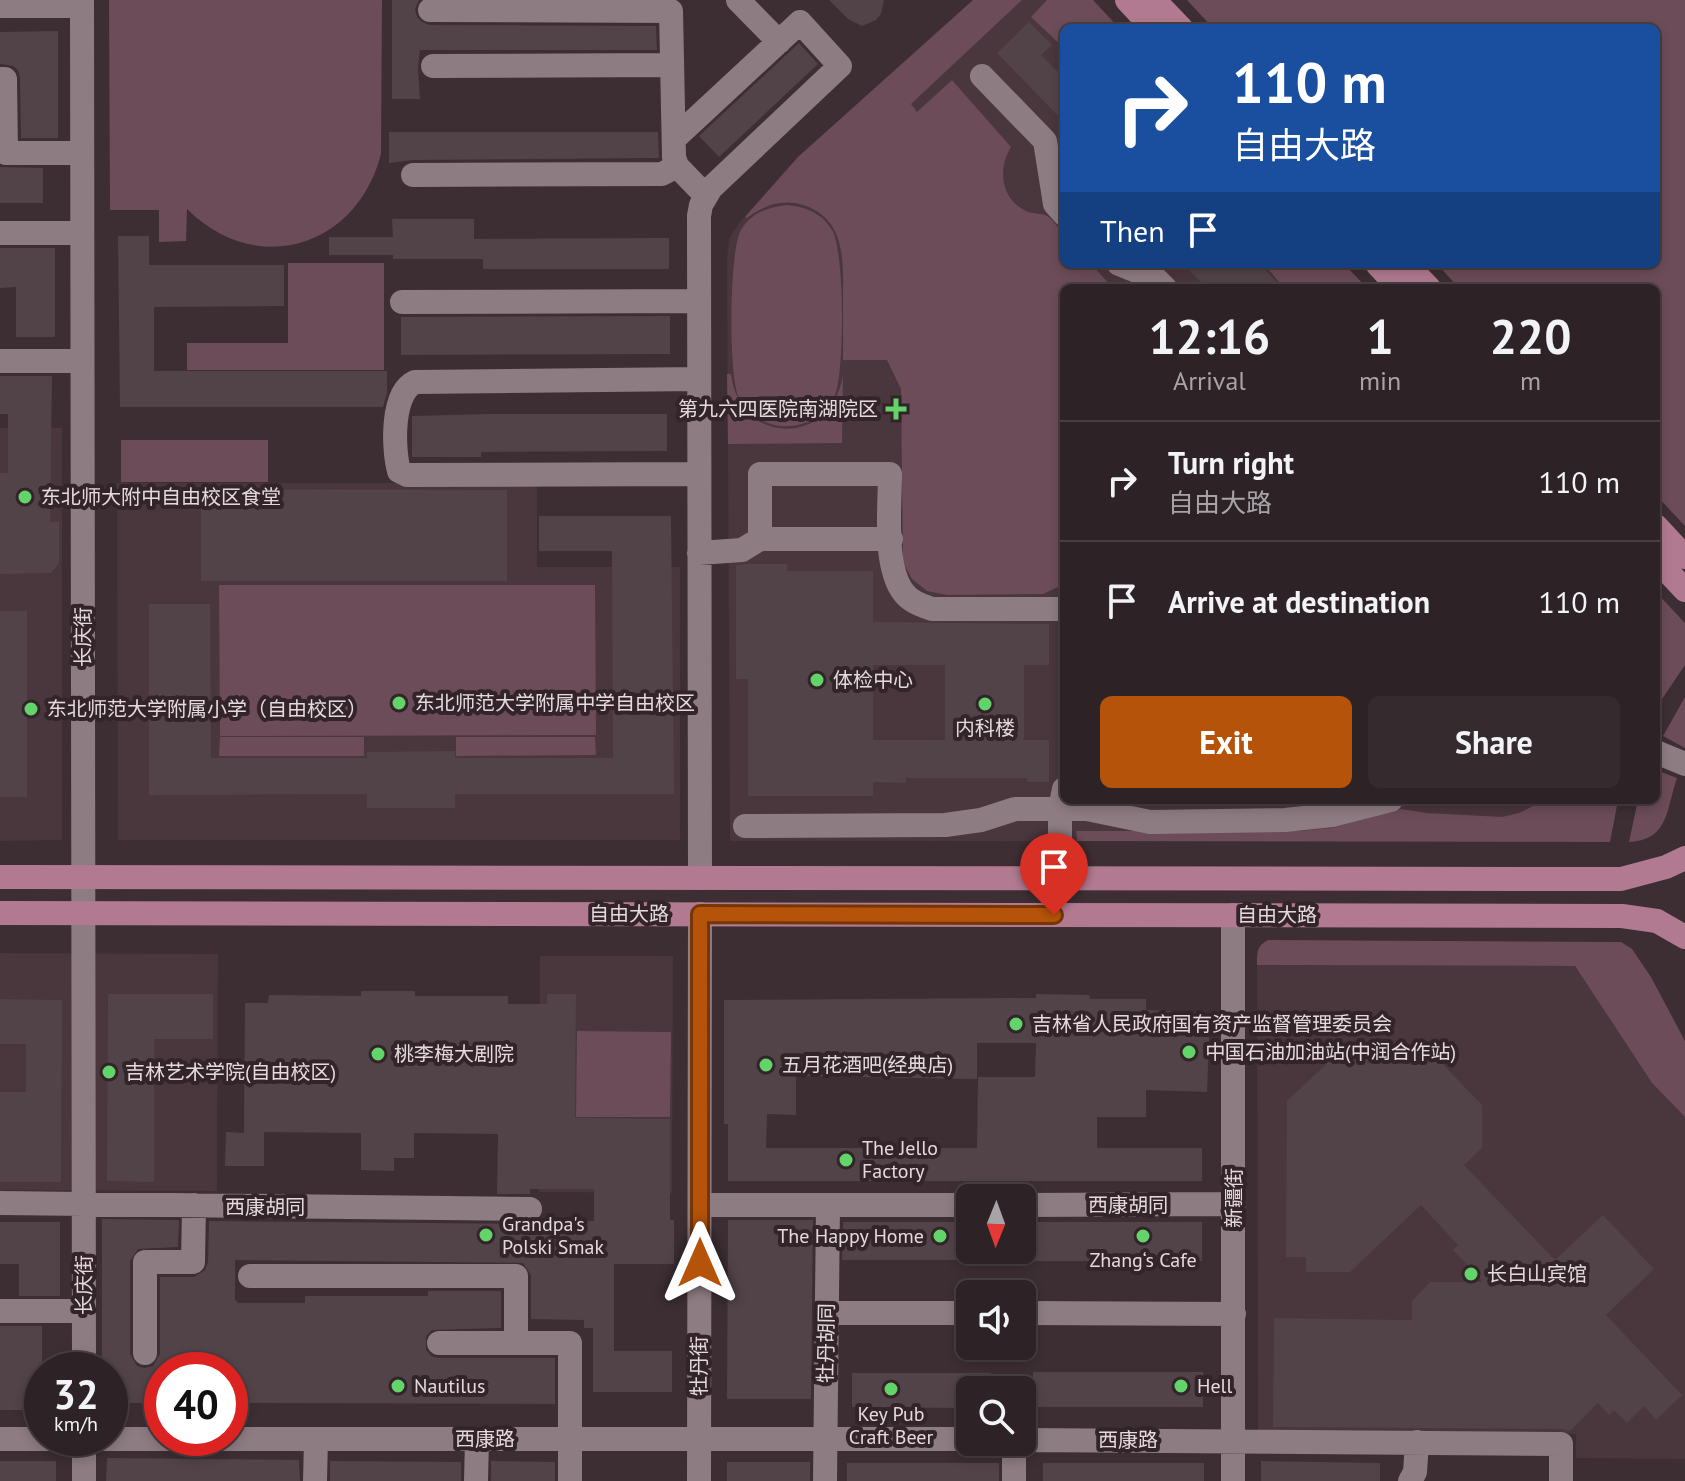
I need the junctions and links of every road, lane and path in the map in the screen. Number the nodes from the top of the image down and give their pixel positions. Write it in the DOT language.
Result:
graph roads {
  1 [pos="738,0"];
  2 [pos="1127,0"];
  3 [pos="1154,0"];
  4 [pos="82,3"];
  5 [pos="532,5"];
  6 [pos="0,6"];
  7 [pos="430,10"];
  8 [pos="1149,24"];
  9 [pos="1177,24"];
  10 [pos="779,42"];
  11 [pos="672,65"];
  12 [pos="433,66"];
  13 [pos="982,76"];
  14 [pos="0,79"];
  15 [pos="674,139"];
  16 [pos="3,143"];
  17 [pos="82,153"];
  18 [pos="677,166"];
  19 [pos="413,175"];
  20 [pos="705,195"];
  21 [pos="1060,210"];
  22 [pos="0,233"];
  23 [pos="82,233"];
  24 [pos="1129,268"];
  25 [pos="1381,268"];
  26 [pos="1410,268"];
  27 [pos="1161,284"];
  28 [pos="1395,284"];
  29 [pos="1425,284"];
  30 [pos="699,301"];
  31 [pos="402,302"];
  32 [pos="0,361"];
  33 [pos="82,361"];
  34 [pos="699,379"];
  35 [pos="699,474"];
  36 [pos="1660,530"];
  37 [pos="760,539"];
  38 [pos="891,539"];
  39 [pos="699,553"];
  40 [pos="1685,557"];
  41 [pos="1660,563"];
  42 [pos="1685,590"];
  43 [pos="1060,609"];
  44 [pos="1660,754"];
  45 [pos="1685,764"];
  46 [pos="1060,799"];
  47 [pos="1062,804"];
  48 [pos="1074,804"];
  49 [pos="1376,804"];
  50 [pos="745,826"];
  51 [pos="1685,858"];
  52 [pos="0,877"];
  53 [pos="83,877"];
  54 [pos="700,878"];
  55 [pos="1060,878"];
  56 [pos="0,913"];
  57 [pos="83,913"];
  58 [pos="700,914"];
  59 [pos="1233,915"];
  60 [pos="1685,937"];
  61 [pos="0,1203"];
  62 [pos="84,1203"];
  63 [pos="1234,1204"];
  64 [pos="194,1205"];
  65 [pos="700,1205"];
  66 [pos="828,1205"];
  67 [pos="956,1205"];
  68 [pos="1036,1205"];
  69 [pos="530,1209"];
  70 [pos="250,1276"];
  71 [pos="0,1311"];
  72 [pos="84,1311"];
  73 [pos="827,1313"];
  74 [pos="956,1313"];
  75 [pos="1036,1313"];
  76 [pos="1234,1314"];
  77 [pos="439,1343"];
  78 [pos="516,1343"];
  79 [pos="84,1352"];
  80 [pos="145,1352"];
  81 [pos="128,1438"];
  82 [pos="699,1438"];
  83 [pos="0,1439"];
  84 [pos="24,1439"];
  85 [pos="316,1439"];
  86 [pos="477,1439"];
  87 [pos="570,1439"];
  88 [pos="825,1439"];
  89 [pos="956,1439"];
  90 [pos="1036,1440"];
  91 [pos="1233,1440"];
  92 [pos="1417,1442"];
  93 [pos="84,1456"];
  94 [pos="1014,1456"];
  95 [pos="84,1481"];
  96 [pos="315,1481"];
  97 [pos="476,1481"];
  98 [pos="570,1481"];
  99 [pos="699,1481"];
  100 [pos="825,1481"];
  101 [pos="1014,1481"];
  102 [pos="1233,1481"];
  103 [pos="1410,1481"];
  104 [pos="1561,1481"];
  1 -- 10 [label="street"];
  2 -- 8 [label="main road"];
  3 -- 9 [label="main road"];
  4 -- 6 [label="street"];
  4 -- 17 [label="street, 长庆街"];
  5 -- 7 [label="street"];
  5 -- 11 [label="street"];
  10 -- 15 [label="street"];
  10 -- 20 [label="street"];
  11 -- 12 [label="street"];
  11 -- 15 [label="street"];
  13 -- 21 [label="street"];
  14 -- 16 [label="street"];
  15 -- 18 [label="street"];
  16 -- 17 [label="street"];
  17 -- 23 [label="street, 长庆街"];
  18 -- 19 [label="street"];
  18 -- 20 [label="street"];
  20 -- 30 [label="street"];
  22 -- 23 [label="street"];
  23 -- 33 [label="street, 长庆街"];
  24 -- 27 [label="street"];
  25 -- 28 [label="main road"];
  26 -- 29 [label="main road"];
  30 -- 31 [label="street"];
  30 -- 34 [label="street"];
  32 -- 33 [label="street"];
  33 -- 53 [label="street, 长庆街"];
  34 -- 35 [label="street"];
  34 -- 35 [label="street"];
  35 -- 39 [label="street"];
  36 -- 40 [label="main road"];
  37 -- 38 [label="street"];
  37 -- 38 [label="street"];
  37 -- 39 [label="street"];
  38 -- 43 [label="street"];
  39 -- 54 [label="street"];
  41 -- 42 [label="main road"];
  44 -- 45 [label="street"];
  46 -- 50 [label="street"];
  47 -- 55 [label="street"];
  48 -- 49 [label="street"];
  51 -- 55 [label="main road, 自由大路"];
  52 -- 53 [label="main road, 自由大路"];
  53 -- 54 [label="main road, 自由大路"];
  53 -- 57 [label="street, 长庆街"];
  54 -- 55 [label="main road, 自由大路"];
  56 -- 57 [label="main road, 自由大路"];
  57 -- 58 [label="main road, 自由大路"];
  57 -- 62 [label="street, 长庆街"];
  58 -- 59 [label="main road, 自由大路"];
  58 -- 65 [label="street, 牡丹街"];
  59 -- 60 [label="main road, 自由大路"];
  59 -- 63 [label="street, 新疆街"];
  61 -- 62 [label="street, 西康胡同"];
  62 -- 64 [label="street, 西康胡同"];
  62 -- 72 [label="street, 长庆街"];
  63 -- 68 [label="street, 西康胡同"];
  63 -- 76 [label="street, 新疆街"];
  64 -- 69 [label="street, 西康胡同"];
  64 -- 80 [label="street"];
  65 -- 66 [label="street"];
  65 -- 82 [label="street, 牡丹街"];
  66 -- 67 [label="street"];
  66 -- 73 [label="street, 牡丹胡同"];
  70 -- 78 [label="street"];
  71 -- 72 [label="street"];
  72 -- 79 [label="street, 长庆街"];
  73 -- 74 [label="street"];
  73 -- 88 [label="street, 牡丹胡同"];
  75 -- 76 [label="street"];
  76 -- 91 [label="street, 新疆街"];
  77 -- 78 [label="street"];
  78 -- 87 [label="street"];
  81 -- 85 [label="street, 西康路"];
  82 -- 87 [label="street, 西康路"];
  82 -- 88 [label="street, 西康路"];
  82 -- 99 [label="street, 牡丹街"];
  83 -- 84 [label="street, 西康路"];
  85 -- 86 [label="street, 西康路"];
  85 -- 96 [label="street"];
  86 -- 87 [label="street, 西康路"];
  86 -- 97 [label="street"];
  87 -- 98 [label="street"];
  88 -- 89 [label="street, 西康路"];
  88 -- 100 [label="street, 牡丹胡同"];
  90 -- 91 [label="street, 西康路"];
  91 -- 92 [label="street, 西康路"];
  91 -- 102 [label="street, 新疆街"];
  92 -- 103 [label="street"];
  92 -- 104 [label="street, 西康路"];
  93 -- 95 [label="street"];
  94 -- 101 [label="street"];
}
